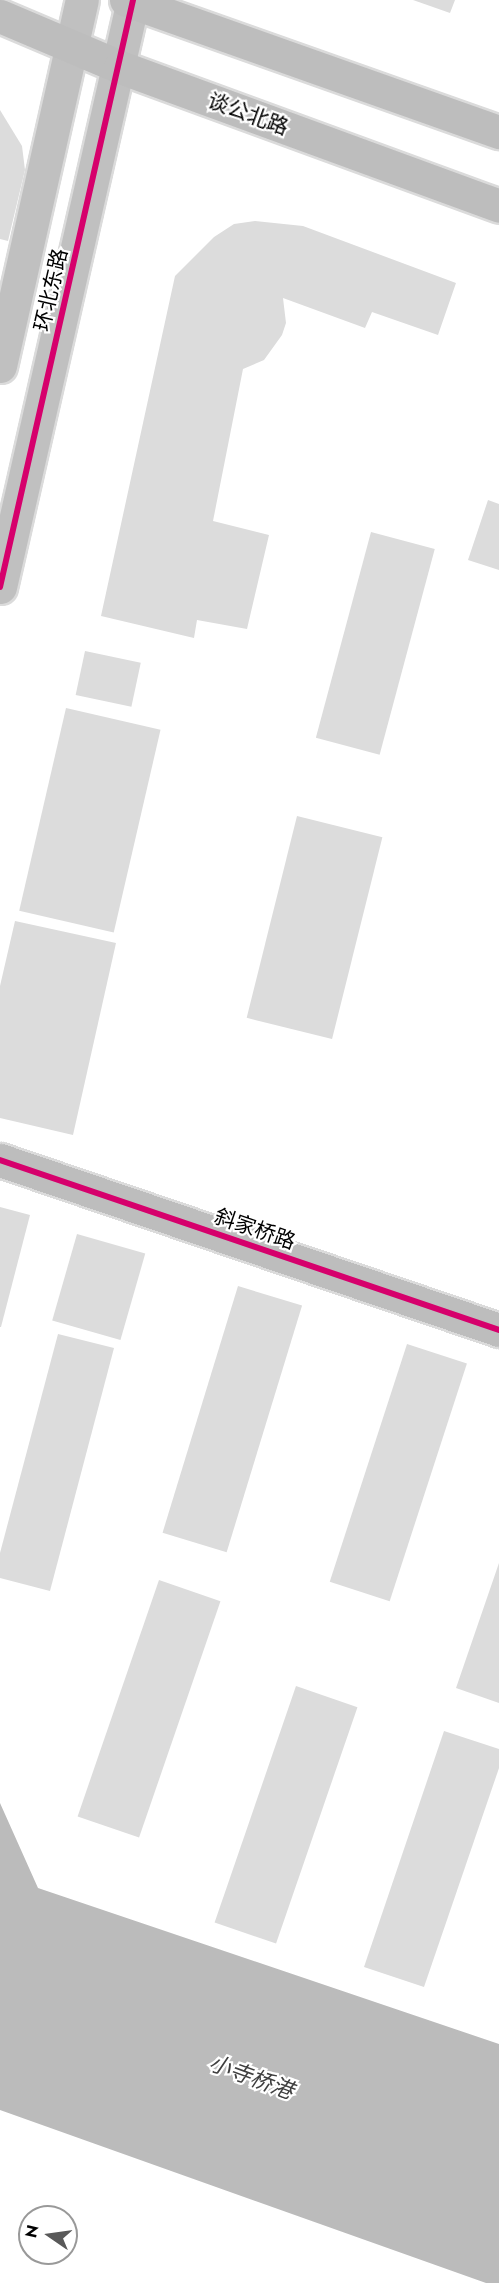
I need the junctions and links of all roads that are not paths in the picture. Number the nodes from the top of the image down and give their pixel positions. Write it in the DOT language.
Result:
graph roads {
  1 [pos="82,0"];
  2 [pos="130,1"];
  3 [pos="0,16"];
  4 [pos="74,47"];
  5 [pos="120,67"];
  6 [pos="499,132"];
  7 [pos="499,207"];
  8 [pos="0,366"];
  9 [pos="0,587"];
  10 [pos="0,1160"];
  11 [pos="499,1330"];
  1 -- 4 [label="street, 环北东路"];
  2 -- 5 [label="street, 环北东路"];
  2 -- 6 [label="main road"];
  3 -- 4 [label="main road, 谈公北路"];
  4 -- 5 [label="main road, 谈公北路"];
  4 -- 8 [label="street, 环北东路"];
  5 -- 7 [label="main road, 谈公北路"];
  5 -- 9 [label="street, 环北东路"];
  10 -- 11 [label="main road, 斜家桥路"];
}
